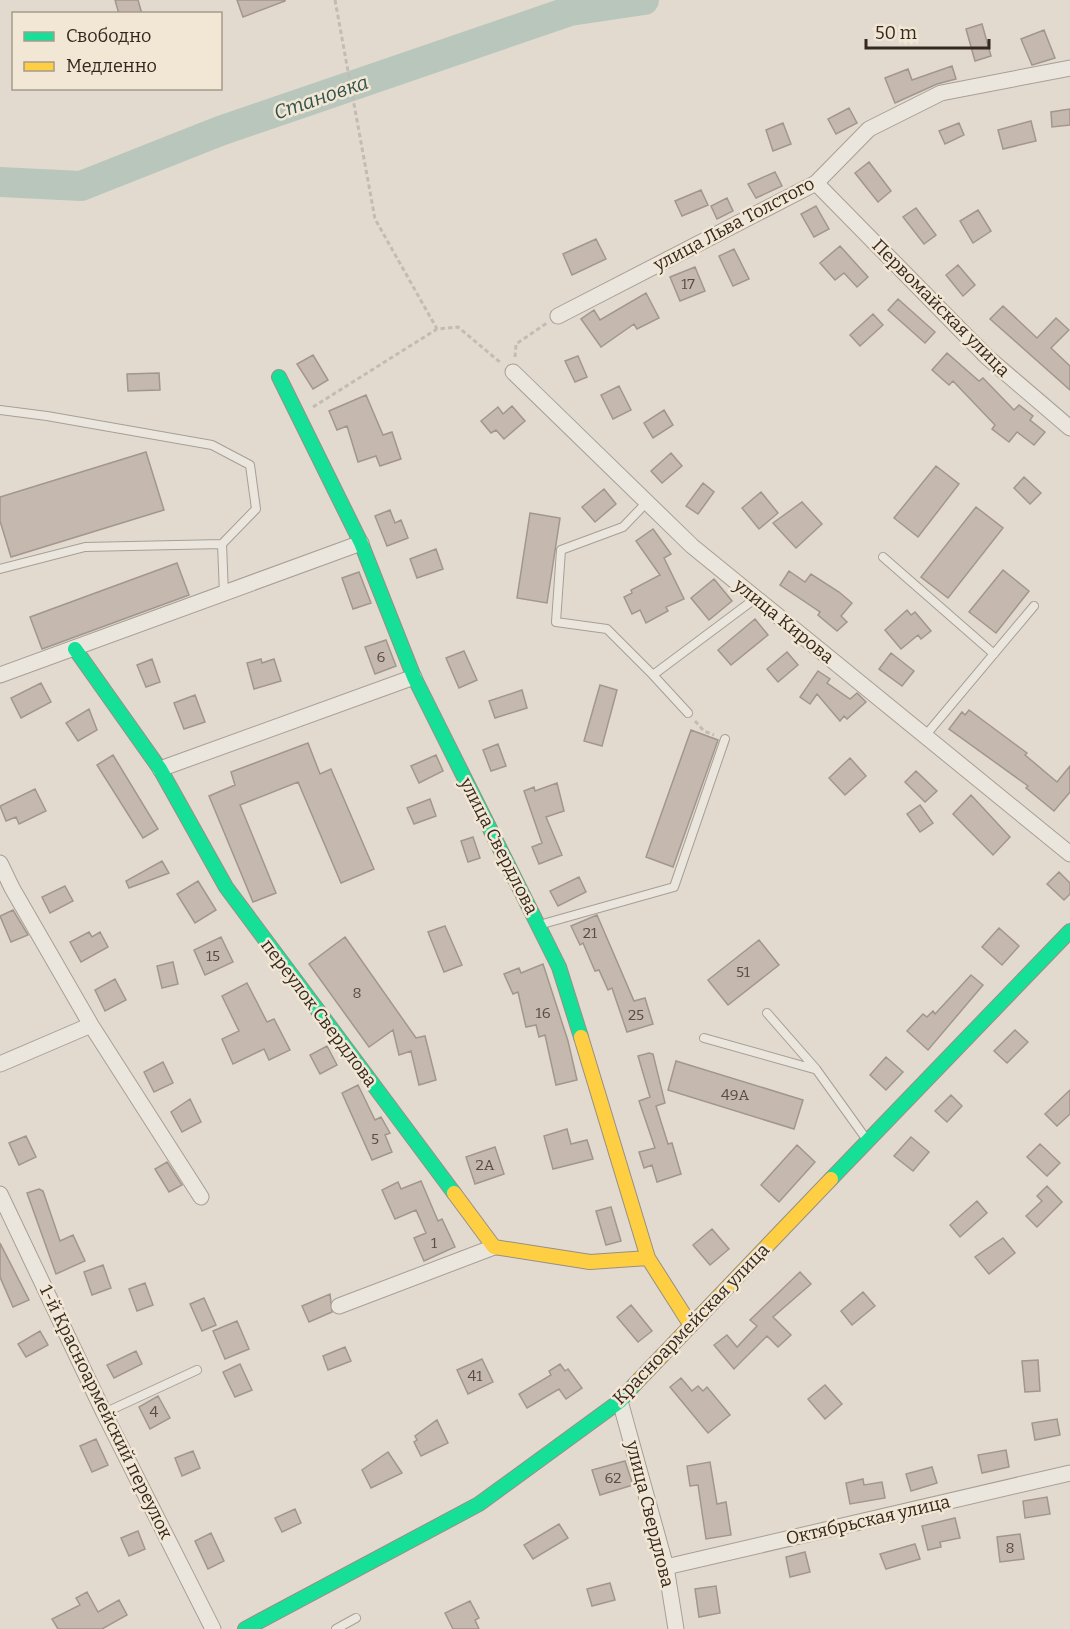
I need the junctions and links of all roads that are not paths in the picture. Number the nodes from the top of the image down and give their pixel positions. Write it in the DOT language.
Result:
graph roads {
  1 [pos="1070,68"];
  2 [pos="816,183"];
  3 [pos="558,316"];
  4 [pos="513,372"];
  5 [pos="279,377"];
  6 [pos="0,410"];
  7 [pos="1070,428"];
  8 [pos="649,501"];
  9 [pos="361,543"];
  10 [pos="222,544"];
  11 [pos="883,557"];
  12 [pos="0,569"];
  13 [pos="224,594"];
  14 [pos="756,598"];
  15 [pos="1034,606"];
  16 [pos="75,649"];
  17 [pos="994,654"];
  18 [pos="0,675"];
  19 [pos="653,675"];
  20 [pos="414,677"];
  21 [pos="688,713"];
  22 [pos="926,736"];
  23 [pos="725,740"];
  24 [pos="160,769"];
  25 [pos="1070,854"];
  26 [pos="0,863"];
  27 [pos="539,926"];
  28 [pos="1070,931"];
  29 [pos="767,1013"];
  30 [pos="91,1025"];
  31 [pos="704,1038"];
  32 [pos="0,1064"];
  33 [pos="816,1069"];
  34 [pos="868,1141"];
  35 [pos="0,1194"];
  36 [pos="201,1197"];
  37 [pos="494,1247"];
  38 [pos="648,1258"];
  39 [pos="339,1306"];
  40 [pos="690,1324"];
  41 [pos="197,1370"];
  42 [pos="620,1401"];
  43 [pos="104,1413"];
  44 [pos="1070,1473"];
  45 [pos="666,1567"];
  46 [pos="356,1618"];
  47 [pos="213,1629"];
  48 [pos="245,1629"];
  49 [pos="336,1629"];
  50 [pos="676,1629"];
  1 -- 2 [label="street, улица Льва Толстого"];
  2 -- 3 [label="street, улица Льва Толстого"];
  2 -- 7 [label="street, Первомайская улица"];
  4 -- 8 [label="street, улица Кирова"];
  5 -- 9 [label="street, улица Свердлова"];
  6 -- 10 [label="lane"];
  8 -- 14 [label="street, улица Кирова"];
  8 -- 19 [label="lane"];
  9 -- 13 [label="street"];
  9 -- 20 [label="street, улица Свердлова"];
  10 -- 12 [label="lane"];
  10 -- 13 [label="lane"];
  11 -- 17 [label="lane"];
  13 -- 16 [label="street"];
  14 -- 19 [label="lane"];
  14 -- 22 [label="street, улица Кирова"];
  15 -- 17 [label="lane"];
  16 -- 18 [label="street"];
  16 -- 24 [label="street, переулок Свердлова"];
  17 -- 22 [label="lane"];
  19 -- 21 [label="lane"];
  20 -- 24 [label="street"];
  20 -- 27 [label="street, улица Свердлова"];
  22 -- 25 [label="street, улица Кирова"];
  23 -- 27 [label="lane"];
  24 -- 37 [label="street, переулок Свердлова"];
  26 -- 30 [label="street"];
  27 -- 38 [label="street, улица Свердлова"];
  28 -- 34 [label="street, Красноармейская улица"];
  29 -- 33 [label="lane"];
  30 -- 32 [label="street"];
  30 -- 36 [label="street"];
  31 -- 33 [label="lane"];
  33 -- 34 [label="lane"];
  34 -- 40 [label="street, Красноармейская улица"];
  35 -- 43 [label="street, 1-й Красноармейский переулок"];
  37 -- 38 [label="street"];
  37 -- 39 [label="street"];
  38 -- 40 [label="street, улица Свердлова"];
  40 -- 42 [label="street, Красноармейская улица"];
  41 -- 43 [label="lane"];
  42 -- 45 [label="street, улица Свердлова"];
  42 -- 48 [label="street, Красноармейская улица"];
  43 -- 47 [label="street, 1-й Красноармейский переулок"];
  44 -- 45 [label="street, Октябрьская улица"];
  45 -- 50 [label="street, улица Свердлова"];
  46 -- 49 [label="lane"];
}
